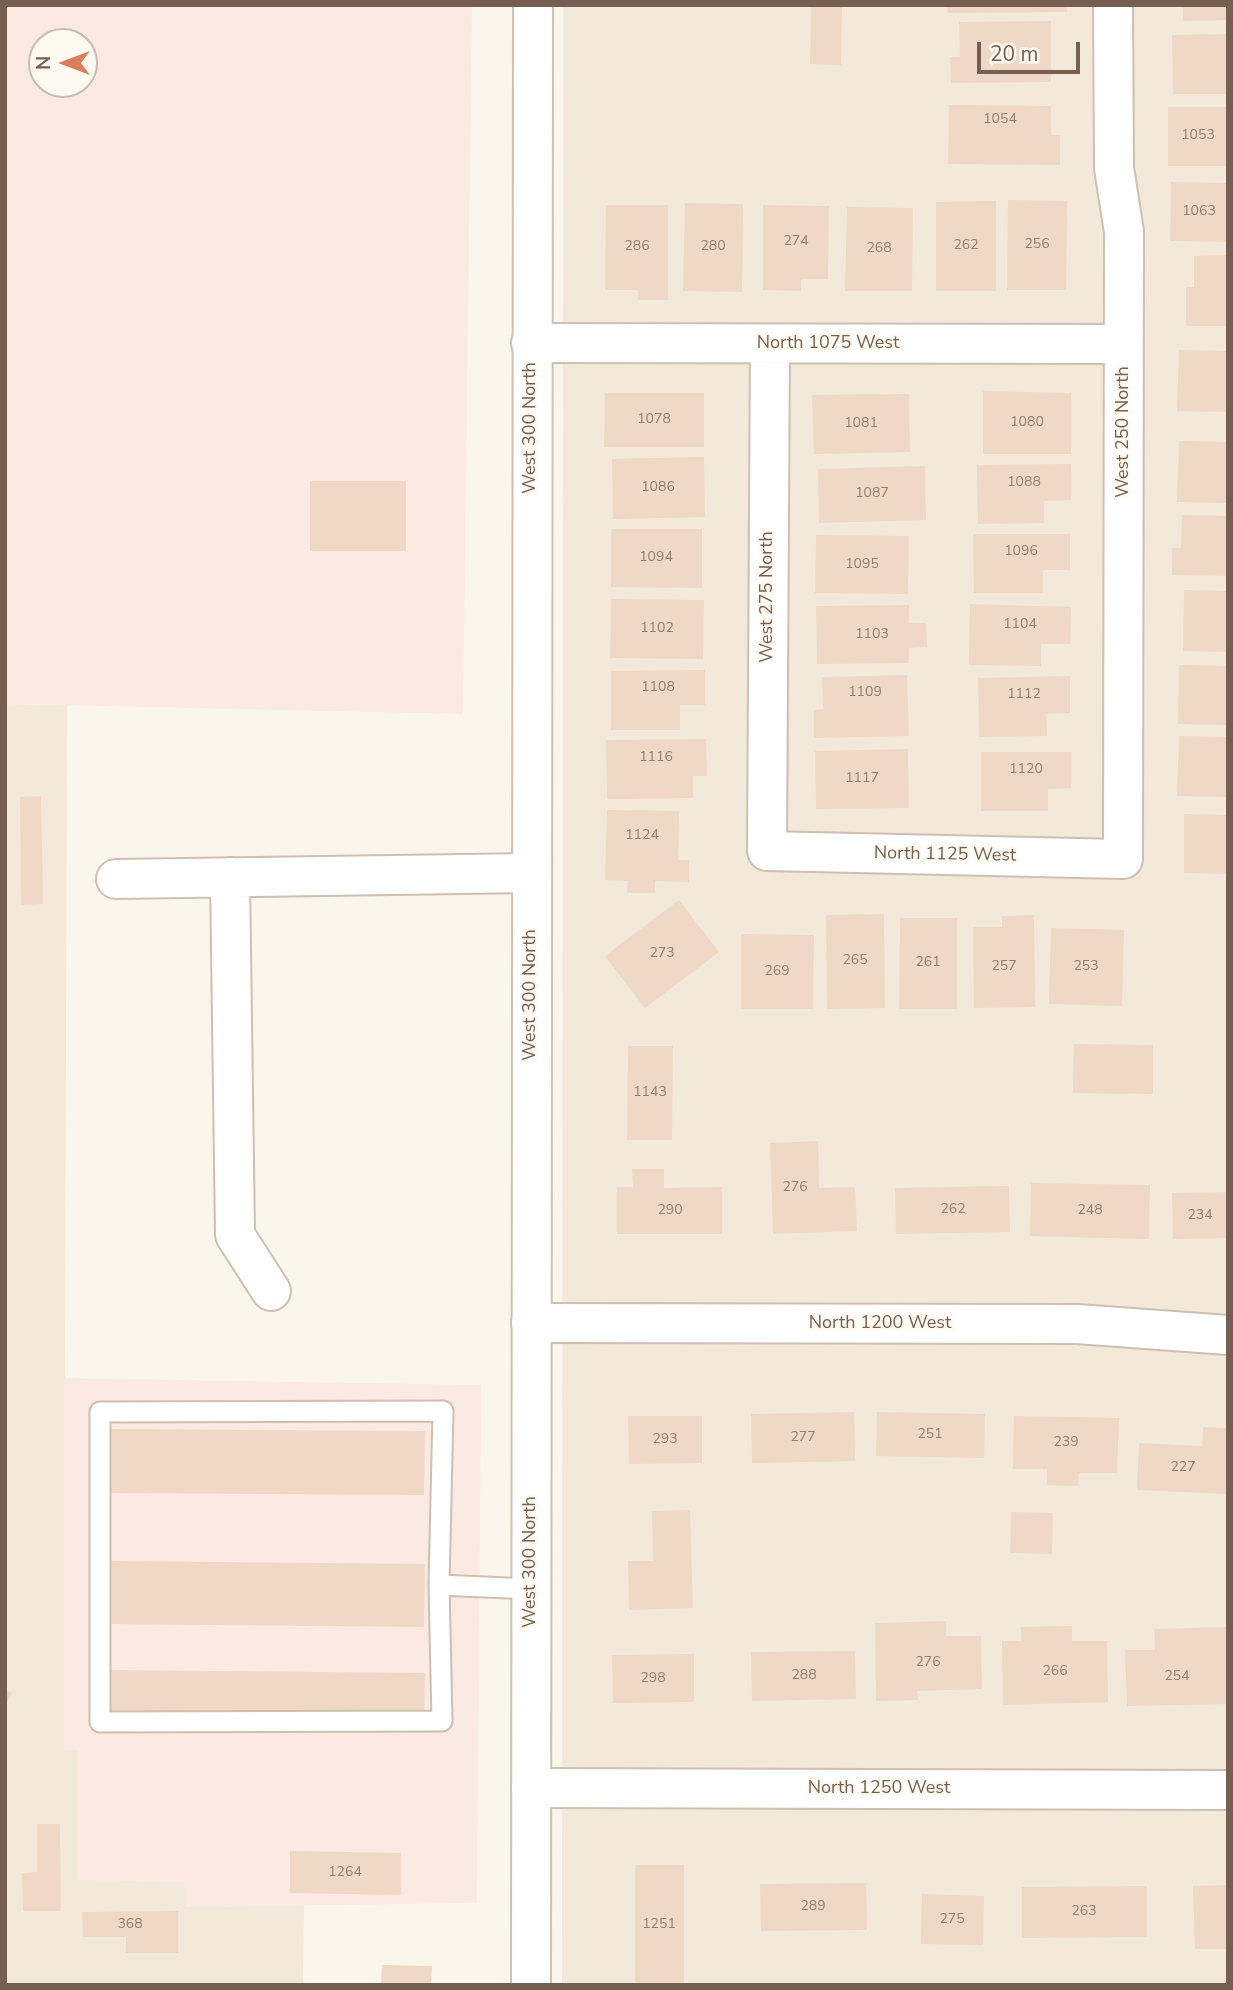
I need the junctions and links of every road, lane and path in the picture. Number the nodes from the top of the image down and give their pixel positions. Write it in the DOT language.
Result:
graph roads {
  1 [pos="533,5"];
  2 [pos="1113,5"];
  3 [pos="531,343"];
  4 [pos="770,344"];
  5 [pos="1124,344"];
  6 [pos="767,851"];
  7 [pos="1123,859"];
  8 [pos="531,873"];
  9 [pos="230,877"];
  10 [pos="116,879"];
  11 [pos="271,1290"];
  12 [pos="531,1323"];
  13 [pos="1228,1335"];
  14 [pos="439,1586"];
  15 [pos="531,1589"];
  16 [pos="531,1788"];
  17 [pos="1228,1790"];
  18 [pos="531,1985"];
  1 -- 3 [label="street, West 300 North"];
  2 -- 5 [label="street, West 250 North"];
  3 -- 4 [label="street, North 1075 West"];
  3 -- 8 [label="street, West 300 North"];
  4 -- 5 [label="street, North 1075 West"];
  4 -- 6 [label="street, West 275 North"];
  5 -- 7 [label="street, West 250 North"];
  6 -- 7 [label="street, North 1125 West"];
  8 -- 9 [label="street"];
  8 -- 12 [label="street, West 300 North"];
  9 -- 10 [label="street"];
  9 -- 11 [label="street"];
  12 -- 13 [label="street, North 1200 West"];
  12 -- 15 [label="street, West 300 North"];
  14 -- 14 [label="lane"];
  14 -- 15 [label="lane"];
  15 -- 16 [label="street, West 300 North"];
  16 -- 17 [label="street, North 1250 West"];
  16 -- 18 [label="street, West 300 North"];
}
